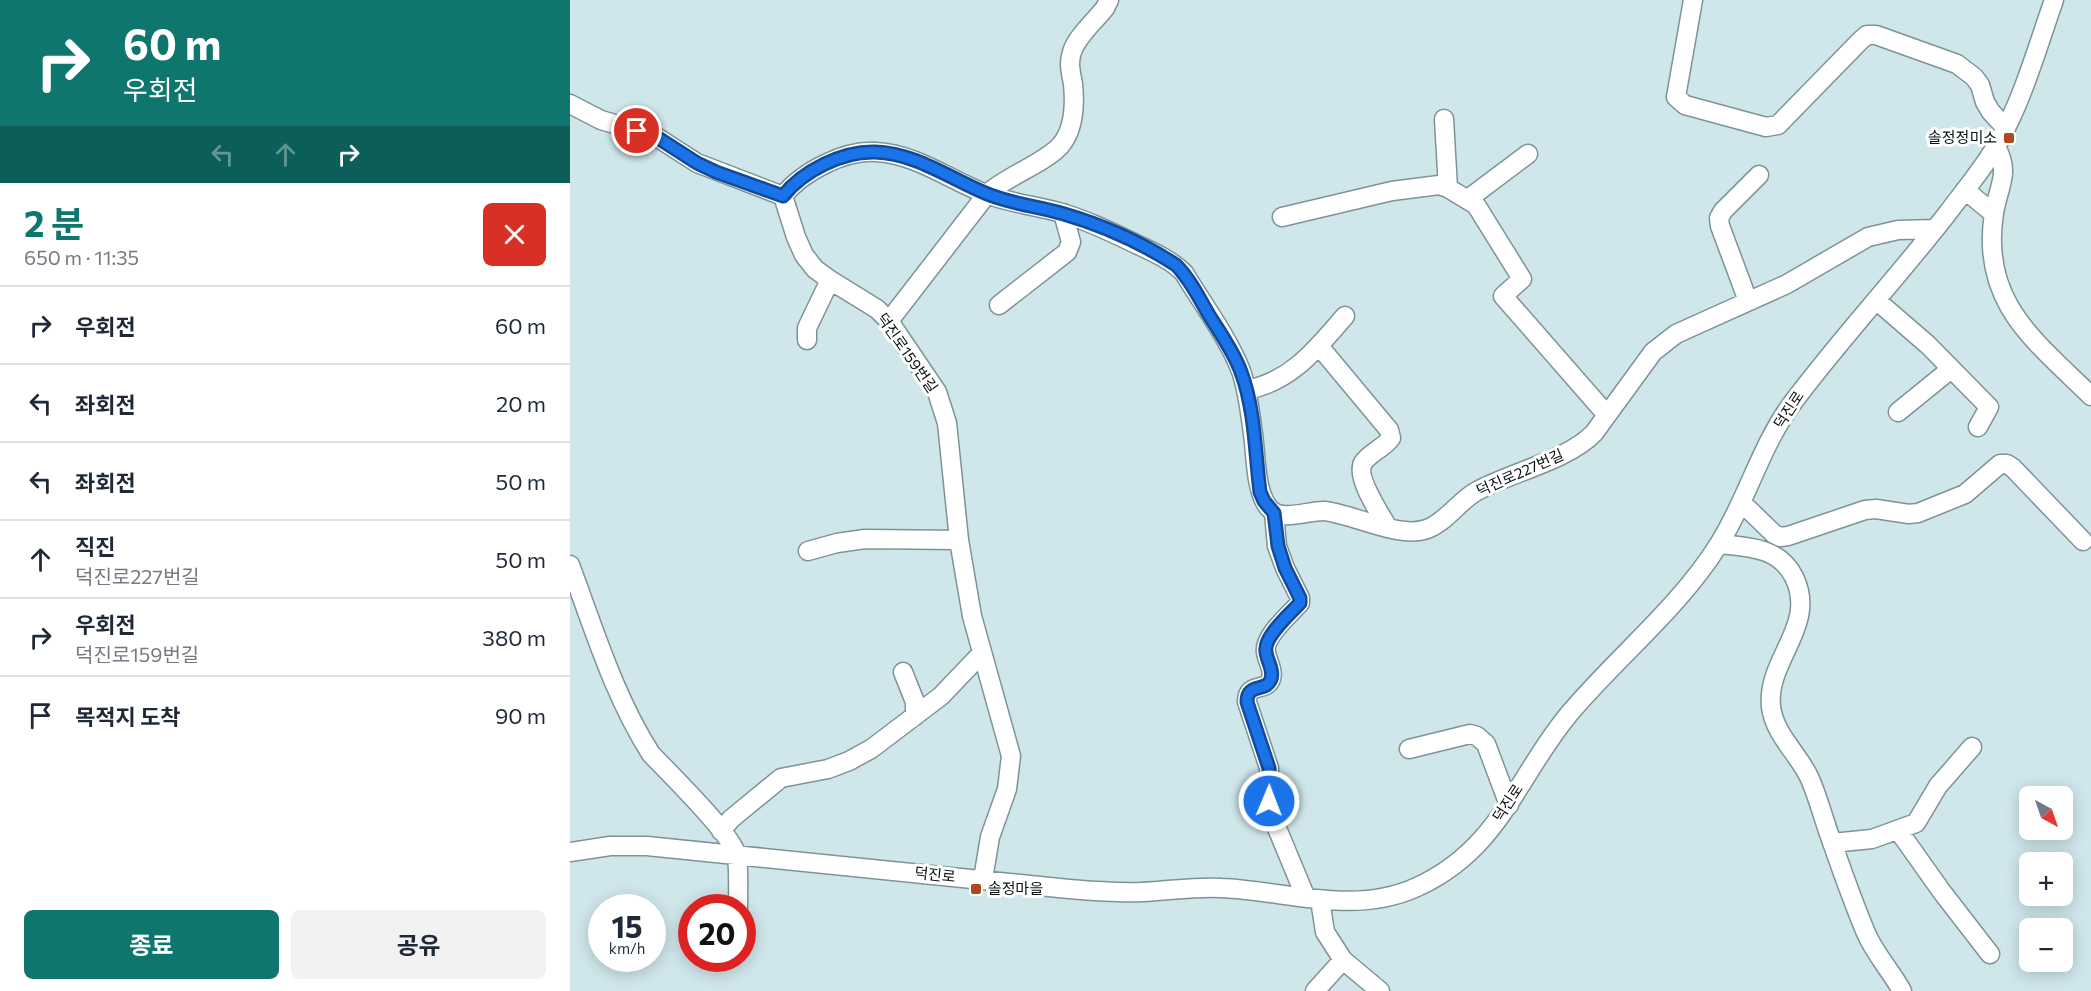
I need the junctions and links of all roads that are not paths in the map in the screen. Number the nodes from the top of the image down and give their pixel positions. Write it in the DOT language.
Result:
graph roads {
  1 [pos="1109,0"];
  2 [pos="1693,0"];
  3 [pos="2054,0"];
  4 [pos="570,104"];
  5 [pos="1444,119"];
  6 [pos="2006,128"];
  7 [pos="1996,147"];
  8 [pos="1528,154"];
  9 [pos="1759,175"];
  10 [pos="1448,188"];
  11 [pos="1965,190"];
  12 [pos="987,194"];
  13 [pos="783,196"];
  14 [pos="1468,198"];
  15 [pos="1063,213"];
  16 [pos="1994,214"];
  17 [pos="1282,217"];
  18 [pos="1935,229"];
  19 [pos="830,280"];
  20 [pos="1876,300"];
  21 [pos="1748,301"];
  22 [pos="999,305"];
  23 [pos="1345,316"];
  24 [pos="889,321"];
  25 [pos="807,340"];
  26 [pos="1319,346"];
  27 [pos="1951,369"];
  28 [pos="1247,390"];
  29 [pos="2091,396"];
  30 [pos="1898,412"];
  31 [pos="1607,415"];
  32 [pos="1978,427"];
  33 [pos="1741,502"];
  34 [pos="1274,513"];
  35 [pos="1388,528"];
  36 [pos="959,540"];
  37 [pos="2083,541"];
  38 [pos="1719,544"];
  39 [pos="808,550"];
  40 [pos="570,565"];
  41 [pos="981,654"];
  42 [pos="903,672"];
  43 [pos="915,716"];
  44 [pos="1972,747"];
  45 [pos="1409,749"];
  46 [pos="1509,805"];
  47 [pos="1898,830"];
  48 [pos="722,831"];
  49 [pos="1832,843"];
  50 [pos="570,852"];
  51 [pos="737,854"];
  52 [pos="983,879"];
  53 [pos="738,894"];
  54 [pos="1313,899"];
  55 [pos="1990,954"];
  56 [pos="1343,960"];
  57 [pos="1315,991"];
  58 [pos="1380,991"];
  59 [pos="1902,991"];
  1 -- 12 [label="street"];
  2 -- 6 [label="street"];
  3 -- 6 [label="street, 덕진로"];
  4 -- 13 [label="street"];
  5 -- 10 [label="street"];
  6 -- 7 [label="street, 덕진로"];
  7 -- 11 [label="street, 덕진로"];
  7 -- 16 [label="street"];
  8 -- 14 [label="street"];
  9 -- 21 [label="street"];
  10 -- 14 [label="street"];
  10 -- 17 [label="street"];
  11 -- 16 [label="street"];
  11 -- 18 [label="street, 덕진로"];
  12 -- 13 [label="street"];
  12 -- 15 [label="street"];
  12 -- 24 [label="street"];
  13 -- 19 [label="street, 덕진로159번길"];
  14 -- 31 [label="street"];
  15 -- 22 [label="street"];
  15 -- 28 [label="street"];
  16 -- 29 [label="street"];
  18 -- 20 [label="street, 덕진로"];
  18 -- 21 [label="street, 덕진로227번길"];
  19 -- 24 [label="street, 덕진로159번길"];
  19 -- 25 [label="street"];
  20 -- 27 [label="street"];
  20 -- 33 [label="street, 덕진로"];
  21 -- 31 [label="street, 덕진로227번길"];
  23 -- 26 [label="street"];
  24 -- 36 [label="street, 덕진로159번길"];
  26 -- 28 [label="street"];
  26 -- 35 [label="street"];
  27 -- 30 [label="street"];
  27 -- 32 [label="street"];
  28 -- 34 [label="street"];
  31 -- 35 [label="street, 덕진로227번길"];
  33 -- 37 [label="street"];
  33 -- 38 [label="street, 덕진로"];
  34 -- 35 [label="street, 덕진로227번길"];
  34 -- 54 [label="street"];
  36 -- 39 [label="street"];
  36 -- 41 [label="street, 덕진로159번길"];
  38 -- 46 [label="street, 덕진로"];
  38 -- 49 [label="street"];
  40 -- 48 [label="street"];
  41 -- 43 [label="street"];
  41 -- 52 [label="street, 덕진로159번길"];
  42 -- 43 [label="street"];
  43 -- 48 [label="street"];
  44 -- 47 [label="street"];
  45 -- 46 [label="street"];
  46 -- 54 [label="street, 덕진로"];
  47 -- 49 [label="street"];
  47 -- 55 [label="street"];
  48 -- 51 [label="street"];
  49 -- 59 [label="street"];
  50 -- 51 [label="street, 덕진로"];
  51 -- 52 [label="street, 덕진로"];
  51 -- 53 [label="street"];
  52 -- 54 [label="street, 덕진로"];
  54 -- 56 [label="street"];
  56 -- 57 [label="street"];
  56 -- 58 [label="street"];
}
